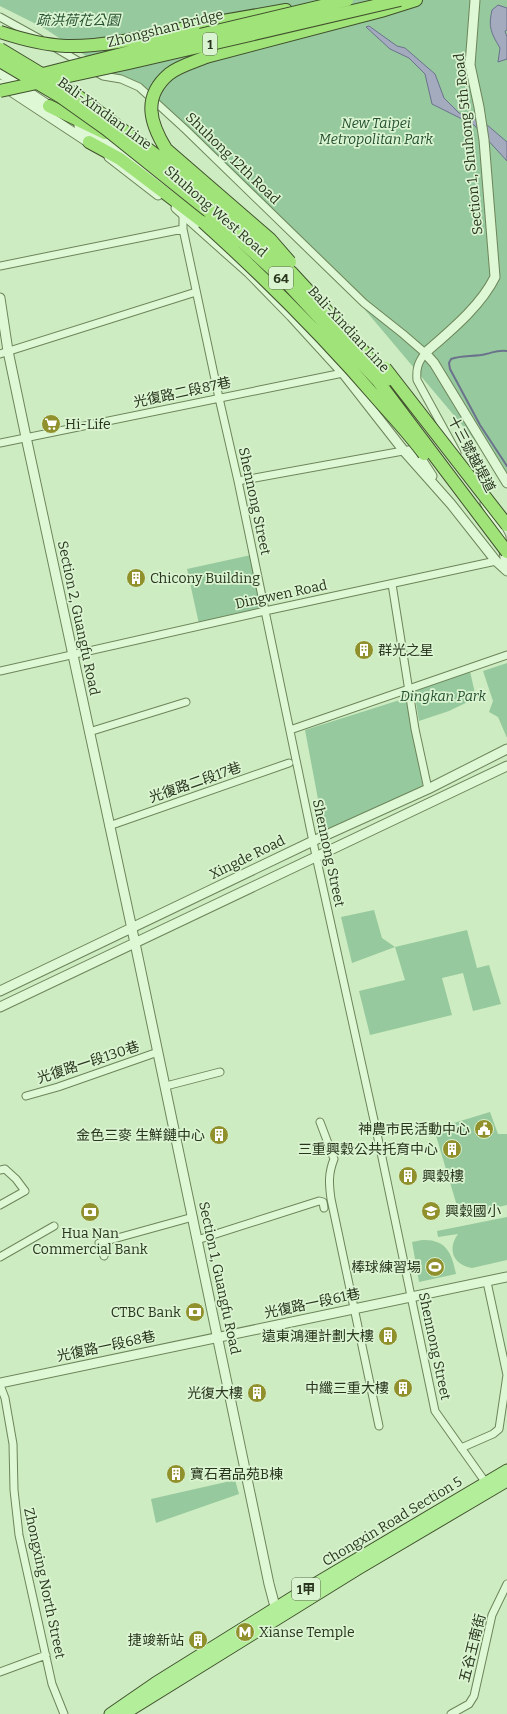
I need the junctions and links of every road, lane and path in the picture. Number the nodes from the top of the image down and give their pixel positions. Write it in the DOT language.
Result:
graph roads {
  1 [pos="347,0"];
  2 [pos="400,0"];
  3 [pos="416,0"];
  4 [pos="475,0"];
  5 [pos="331,3"];
  6 [pos="0,17"];
  7 [pos="0,32"];
  8 [pos="0,49"];
  9 [pos="0,61"];
  10 [pos="0,73"];
  11 [pos="0,84"];
  12 [pos="17,84"];
  13 [pos="0,92"];
  14 [pos="49,106"];
  15 [pos="89,142"];
  16 [pos="183,214"];
  17 [pos="183,229"];
  18 [pos="0,266"];
  19 [pos="196,292"];
  20 [pos="0,298"];
  21 [pos="4,353"];
  22 [pos="425,353"];
  23 [pos="343,372"];
  24 [pos="392,376"];
  25 [pos="219,398"];
  26 [pos="26,437"];
  27 [pos="0,443"];
  28 [pos="414,449"];
  29 [pos="404,451"];
  30 [pos="238,481"];
  31 [pos="507,482"];
  32 [pos="451,504"];
  33 [pos="507,525"];
  34 [pos="507,538"];
  35 [pos="507,552"];
  36 [pos="504,567"];
  37 [pos="392,584"];
  38 [pos="265,611"];
  39 [pos="73,654"];
  40 [pos="507,655"];
  41 [pos="0,671"];
  42 [pos="409,688"];
  43 [pos="186,702"];
  44 [pos="290,730"];
  45 [pos="89,732"];
  46 [pos="507,749"];
  47 [pos="289,763"];
  48 [pos="507,766"];
  49 [pos="428,789"];
  50 [pos="109,826"];
  51 [pos="313,841"];
  52 [pos="316,856"];
  53 [pos="131,929"];
  54 [pos="135,943"];
  55 [pos="0,991"];
  56 [pos="0,1006"];
  57 [pos="158,1052"];
  58 [pos="220,1072"];
  59 [pos="166,1086"];
  60 [pos="26,1096"];
  61 [pos="320,1122"];
  62 [pos="0,1170"];
  63 [pos="0,1205"];
  64 [pos="324,1208"];
  65 [pos="193,1217"];
  66 [pos="54,1226"];
  67 [pos="197,1240"];
  68 [pos="104,1256"];
  69 [pos="0,1257"];
  70 [pos="507,1277"];
  71 [pos="487,1282"];
  72 [pos="411,1297"];
  73 [pos="354,1309"];
  74 [pos="218,1337"];
  75 [pos="505,1359"];
  76 [pos="0,1384"];
  77 [pos="379,1426"];
  78 [pos="462,1448"];
  79 [pos="507,1470"];
  80 [pos="507,1481"];
  81 [pos="486,1483"];
  82 [pos="507,1584"];
  83 [pos="276,1608"];
  84 [pos="279,1620"];
  85 [pos="46,1655"];
  86 [pos="0,1672"];
  87 [pos="64,1714"];
  88 [pos="110,1714"];
  89 [pos="124,1714"];
  90 [pos="451,1714"];
  1 -- 5 [label="highway, Zhongshan Bridge / 1, bridge"];
  2 -- 12 [label="highway, Zhongshan Bridge / 1, bridge"];
  3 -- 24 [label="highway, bridge"];
  4 -- 22 [label="street, Section 1, Shuhong 5th Road"];
  5 -- 7 [label="highway, bridge"];
  5 -- 12 [label="highway, Zhongshan Bridge / 1, bridge"];
  6 -- 22 [label="street, Shuhong 12th Road"];
  8 -- 34 [label="highway, Bali-Xindian Line / 64, bridge"];
  9 -- 35 [label="highway, Bali-Xindian Line / 64, bridge"];
  10 -- 14 [label="street, Shuhong West Road"];
  11 -- 12 [label="highway"];
  11 -- 15 [label="street, Shuhong West Road"];
  12 -- 13 [label="highway, bridge"];
  14 -- 24 [label="highway, bridge"];
  14 -- 28 [label="street, Shuhong West Road"];
  15 -- 16 [label="street, Shuhong West Road"];
  15 -- 36 [label="highway, bridge"];
  16 -- 17 [label="street, Shennong Street"];
  16 -- 23 [label="street, Shuhong West Road"];
  17 -- 18 [label="street"];
  17 -- 19 [label="street, Shennong Street"];
  19 -- 21 [label="street"];
  19 -- 25 [label="street, Shennong Street"];
  20 -- 21 [label="street, Section 2, Guangfu Road"];
  21 -- 26 [label="street, Section 2, Guangfu Road"];
  22 -- 31 [label="street"];
  22 -- 36 [label="street, 十三號越堤道"];
  23 -- 25 [label="street, 光復路二段87巷"];
  23 -- 29 [label="street, Shuhong West Road"];
  24 -- 33 [label="highway, bridge"];
  25 -- 26 [label="street, 光復路二段87巷"];
  25 -- 30 [label="street, Shennong Street"];
  26 -- 27 [label="street, 光復路二段87巷"];
  26 -- 39 [label="street, Section 2, Guangfu Road"];
  28 -- 29 [label="street"];
  28 -- 32 [label="street, Shuhong West Road"];
  29 -- 30 [label="street"];
  29 -- 32 [label="street, Shuhong West Road"];
  30 -- 38 [label="street, Shennong Street"];
  32 -- 36 [label="street, Shuhong West Road"];
  36 -- 37 [label="street, Dingwen Road"];
  37 -- 38 [label="street, Dingwen Road"];
  37 -- 42 [label="street"];
  38 -- 39 [label="street, Dingwen Road"];
  38 -- 44 [label="street, Shennong Street"];
  39 -- 41 [label="street, Dingwen Road"];
  39 -- 45 [label="street, Section 2, Guangfu Road"];
  40 -- 42 [label="street"];
  42 -- 44 [label="street"];
  42 -- 49 [label="street"];
  43 -- 45 [label="street"];
  44 -- 51 [label="street, Shennong Street"];
  45 -- 50 [label="street, Section 2, Guangfu Road"];
  46 -- 49 [label="street, Xingde Road"];
  47 -- 50 [label="street, 光復路二段17巷"];
  48 -- 52 [label="street, Xingde Road"];
  49 -- 51 [label="street, Xingde Road"];
  50 -- 53 [label="street, Section 2, Guangfu Road"];
  51 -- 52 [label="street, Shennong Street"];
  51 -- 53 [label="street, Xingde Road"];
  52 -- 54 [label="street, Xingde Road"];
  52 -- 72 [label="street, Shennong Street"];
  53 -- 54 [label="street, Section 2, Guangfu Road"];
  53 -- 55 [label="street, Xingde Road"];
  54 -- 56 [label="street, Xingde Road"];
  54 -- 57 [label="street, Section 1, Guangfu Road"];
  57 -- 59 [label="street, Section 1, Guangfu Road"];
  57 -- 60 [label="street, 光復路一段130巷"];
  58 -- 59 [label="street"];
  59 -- 65 [label="street, Section 1, Guangfu Road"];
  61 -- 73 [label="street"];
  62 -- 63 [label="street"];
  64 -- 67 [label="street"];
  65 -- 67 [label="street, Section 1, Guangfu Road"];
  65 -- 68 [label="street"];
  66 -- 69 [label="street"];
  67 -- 74 [label="street, Section 1, Guangfu Road"];
  70 -- 71 [label="street, 光復路一段61巷"];
  71 -- 72 [label="street, 光復路一段61巷"];
  71 -- 75 [label="street"];
  72 -- 73 [label="street, 光復路一段61巷"];
  72 -- 78 [label="street, Shennong Street"];
  73 -- 74 [label="street, 光復路一段61巷"];
  73 -- 77 [label="street"];
  74 -- 76 [label="street, 光復路一段68巷"];
  74 -- 83 [label="street, Section 1, Guangfu Road"];
  75 -- 78 [label="street"];
  76 -- 85 [label="street, Zhongxing North Street"];
  78 -- 81 [label="street, Shennong Street"];
  79 -- 81 [label="main road, Chongxin Road Section 5 / 1甲"];
  80 -- 84 [label="main road, Chongxin Road Section 5 / 1甲"];
  81 -- 83 [label="main road, Chongxin Road Section 5 / 1甲"];
  82 -- 90 [label="street, 五谷王南街"];
  83 -- 84 [label="street, Section 1, Guangfu Road"];
  83 -- 88 [label="main road, Chongxin Road Section 5 / 1甲"];
  84 -- 89 [label="main road, Chongxin Road Section 5 / 1甲"];
  85 -- 86 [label="street"];
  85 -- 87 [label="street, Zhongxing North Street"];
}
